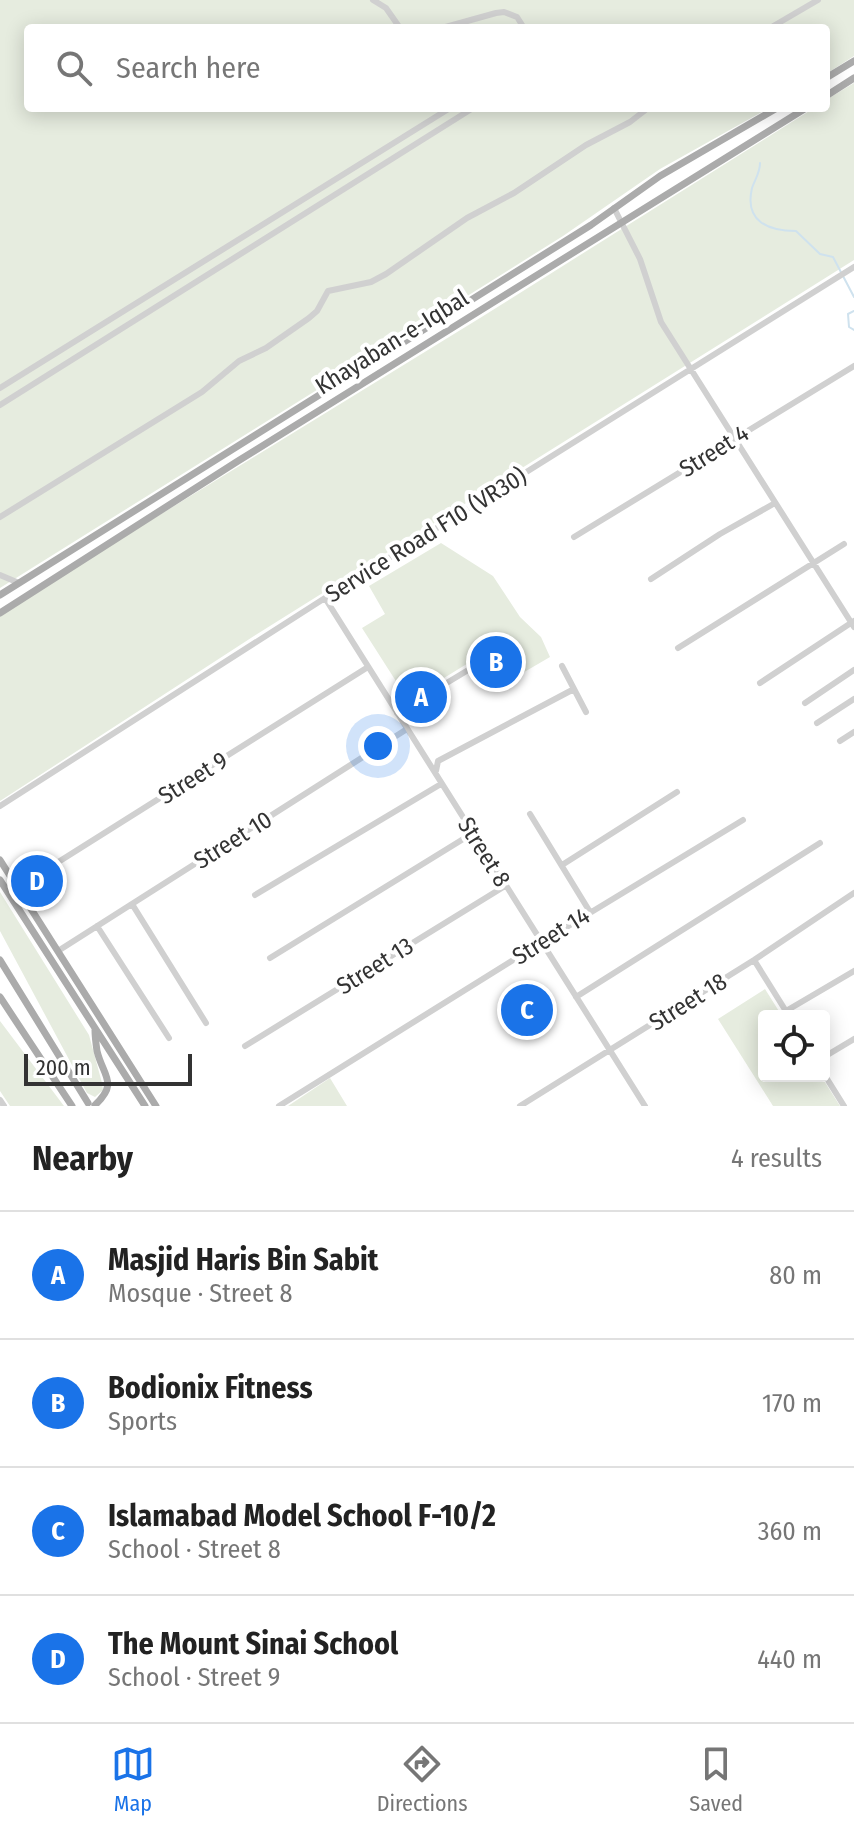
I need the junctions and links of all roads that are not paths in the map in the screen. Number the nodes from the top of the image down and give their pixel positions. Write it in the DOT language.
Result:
graph roads {
  1 [pos="373,0"];
  2 [pos="818,0"];
  3 [pos="397,24"];
  4 [pos="458,24"];
  5 [pos="521,24"];
  6 [pos="777,24"];
  7 [pos="854,61"];
  8 [pos="830,76"];
  9 [pos="854,78"];
  10 [pos="830,93"];
  11 [pos="444,112"];
  12 [pos="467,112"];
  13 [pos="643,112"];
  14 [pos="770,112"];
  15 [pos="800,112"];
  16 [pos="614,208"];
  17 [pos="623,221"];
  18 [pos="854,267"];
  19 [pos="854,366"];
  20 [pos="692,369"];
  21 [pos="0,388"];
  22 [pos="0,405"];
  23 [pos="736,437"];
  24 [pos="775,503"];
  25 [pos="0,517"];
  26 [pos="574,537"];
  27 [pos="844,544"];
  28 [pos="813,562"];
  29 [pos="0,575"];
  30 [pos="651,579"];
  31 [pos="19,583"];
  32 [pos="0,595"];
  33 [pos="325,598"];
  34 [pos="0,613"];
  35 [pos="853,624"];
  36 [pos="678,648"];
  37 [pos="493,655"];
  38 [pos="562,666"];
  39 [pos="368,667"];
  40 [pos="854,670"];
  41 [pos="760,683"];
  42 [pos="574,689"];
  43 [pos="854,699"];
  44 [pos="805,703"];
  45 [pos="586,712"];
  46 [pos="397,713"];
  47 [pos="817,723"];
  48 [pos="407,729"];
  49 [pos="854,732"];
  50 [pos="840,741"];
  51 [pos="435,773"];
  52 [pos="441,784"];
  53 [pos="677,792"];
  54 [pos="0,806"];
  55 [pos="530,814"];
  56 [pos="743,820"];
  57 [pos="473,833"];
  58 [pos="820,843"];
  59 [pos="0,860"];
  60 [pos="562,865"];
  61 [pos="0,880"];
  62 [pos="505,886"];
  63 [pos="17,888"];
  64 [pos="854,893"];
  65 [pos="255,895"];
  66 [pos="132,904"];
  67 [pos="590,912"];
  68 [pos="97,926"];
  69 [pos="542,942"];
  70 [pos="58,951"];
  71 [pos="270,958"];
  72 [pos="0,960"];
  73 [pos="754,960"];
  74 [pos="854,971"];
  75 [pos="0,997"];
  76 [pos="576,997"];
  77 [pos="786,1010"];
  78 [pos="793,1010"];
  79 [pos="206,1023"];
  80 [pos="94,1026"];
  81 [pos="169,1038"];
  82 [pos="854,1039"];
  83 [pos="245,1046"];
  84 [pos="610,1051"];
  85 [pos="830,1053"];
  86 [pos="829,1082"];
  87 [pos="142,1092"];
  88 [pos="0,1100"];
  89 [pos="94,1105"];
  90 [pos="641,1105"];
  91 [pos="4,1106"];
  92 [pos="75,1106"];
  93 [pos="145,1106"];
  94 [pos="156,1106"];
  95 [pos="279,1106"];
  96 [pos="520,1106"];
  97 [pos="844,1106"];
  1 -- 3 [label="street"];
  2 -- 6 [label="street"];
  4 -- 5 [label="street"];
  7 -- 8 [label="main road"];
  9 -- 10 [label="main road"];
  11 -- 21 [label="street"];
  12 -- 22 [label="street"];
  13 -- 25 [label="street"];
  14 -- 16 [label="main road, Khayaban-e-Iqbal"];
  15 -- 17 [label="main road, Khayaban-e-Iqbal"];
  16 -- 17 [label="street"];
  16 -- 31 [label="main road, Khayaban-e-Iqbal"];
  17 -- 20 [label="street"];
  17 -- 34 [label="main road, Khayaban-e-Iqbal"];
  18 -- 20 [label="street, Service Road F10 (VR30)"];
  19 -- 23 [label="street, Street 4"];
  20 -- 23 [label="street"];
  20 -- 33 [label="street, Service Road F10 (VR30)"];
  23 -- 24 [label="street"];
  23 -- 26 [label="street, Street 4"];
  24 -- 28 [label="street"];
  24 -- 30 [label="street"];
  27 -- 28 [label="street"];
  28 -- 35 [label="street"];
  28 -- 36 [label="street"];
  29 -- 31 [label="street"];
  31 -- 32 [label="main road, Khayaban-e-Iqbal"];
  33 -- 39 [label="street, Street 8"];
  33 -- 54 [label="street, Service Road F10 (VR30)"];
  35 -- 41 [label="street"];
  37 -- 46 [label="street"];
  38 -- 42 [label="street"];
  39 -- 46 [label="street, Street 8"];
  39 -- 63 [label="street, Street 9"];
  40 -- 44 [label="street"];
  42 -- 45 [label="street"];
  42 -- 51 [label="street"];
  43 -- 47 [label="street"];
  46 -- 48 [label="street, Street 8"];
  48 -- 51 [label="street, Street 8"];
  48 -- 66 [label="street, Street 10"];
  49 -- 50 [label="street"];
  51 -- 52 [label="street, Street 8"];
  52 -- 57 [label="street, Street 8"];
  52 -- 65 [label="street"];
  53 -- 60 [label="street"];
  55 -- 60 [label="street"];
  56 -- 67 [label="street, Street 14"];
  57 -- 62 [label="street, Street 8"];
  57 -- 71 [label="street"];
  58 -- 76 [label="street"];
  59 -- 63 [label="main road"];
  60 -- 67 [label="street"];
  61 -- 80 [label="main road"];
  62 -- 69 [label="street, Street 8"];
  62 -- 83 [label="street, Street 13"];
  63 -- 70 [label="main road"];
  64 -- 73 [label="street, Street 18"];
  66 -- 68 [label="street, Street 10"];
  66 -- 79 [label="street"];
  67 -- 69 [label="street, Street 14"];
  68 -- 70 [label="street, Street 10"];
  68 -- 81 [label="street"];
  69 -- 76 [label="street, Street 8"];
  69 -- 95 [label="street, Street 14"];
  70 -- 87 [label="main road"];
  72 -- 89 [label="main road"];
  73 -- 77 [label="street"];
  73 -- 84 [label="street, Street 18"];
  74 -- 78 [label="street"];
  75 -- 92 [label="main road"];
  76 -- 84 [label="street, Street 8"];
  80 -- 87 [label="main road"];
  80 -- 89 [label="main road"];
  82 -- 85 [label="street"];
  84 -- 90 [label="street, Street 8"];
  84 -- 96 [label="street, Street 18"];
  86 -- 97 [label="street"];
  87 -- 93 [label="main road"];
  87 -- 94 [label="main road"];
  88 -- 91 [label="street"];
  89 -- 92 [label="main road"];
}
